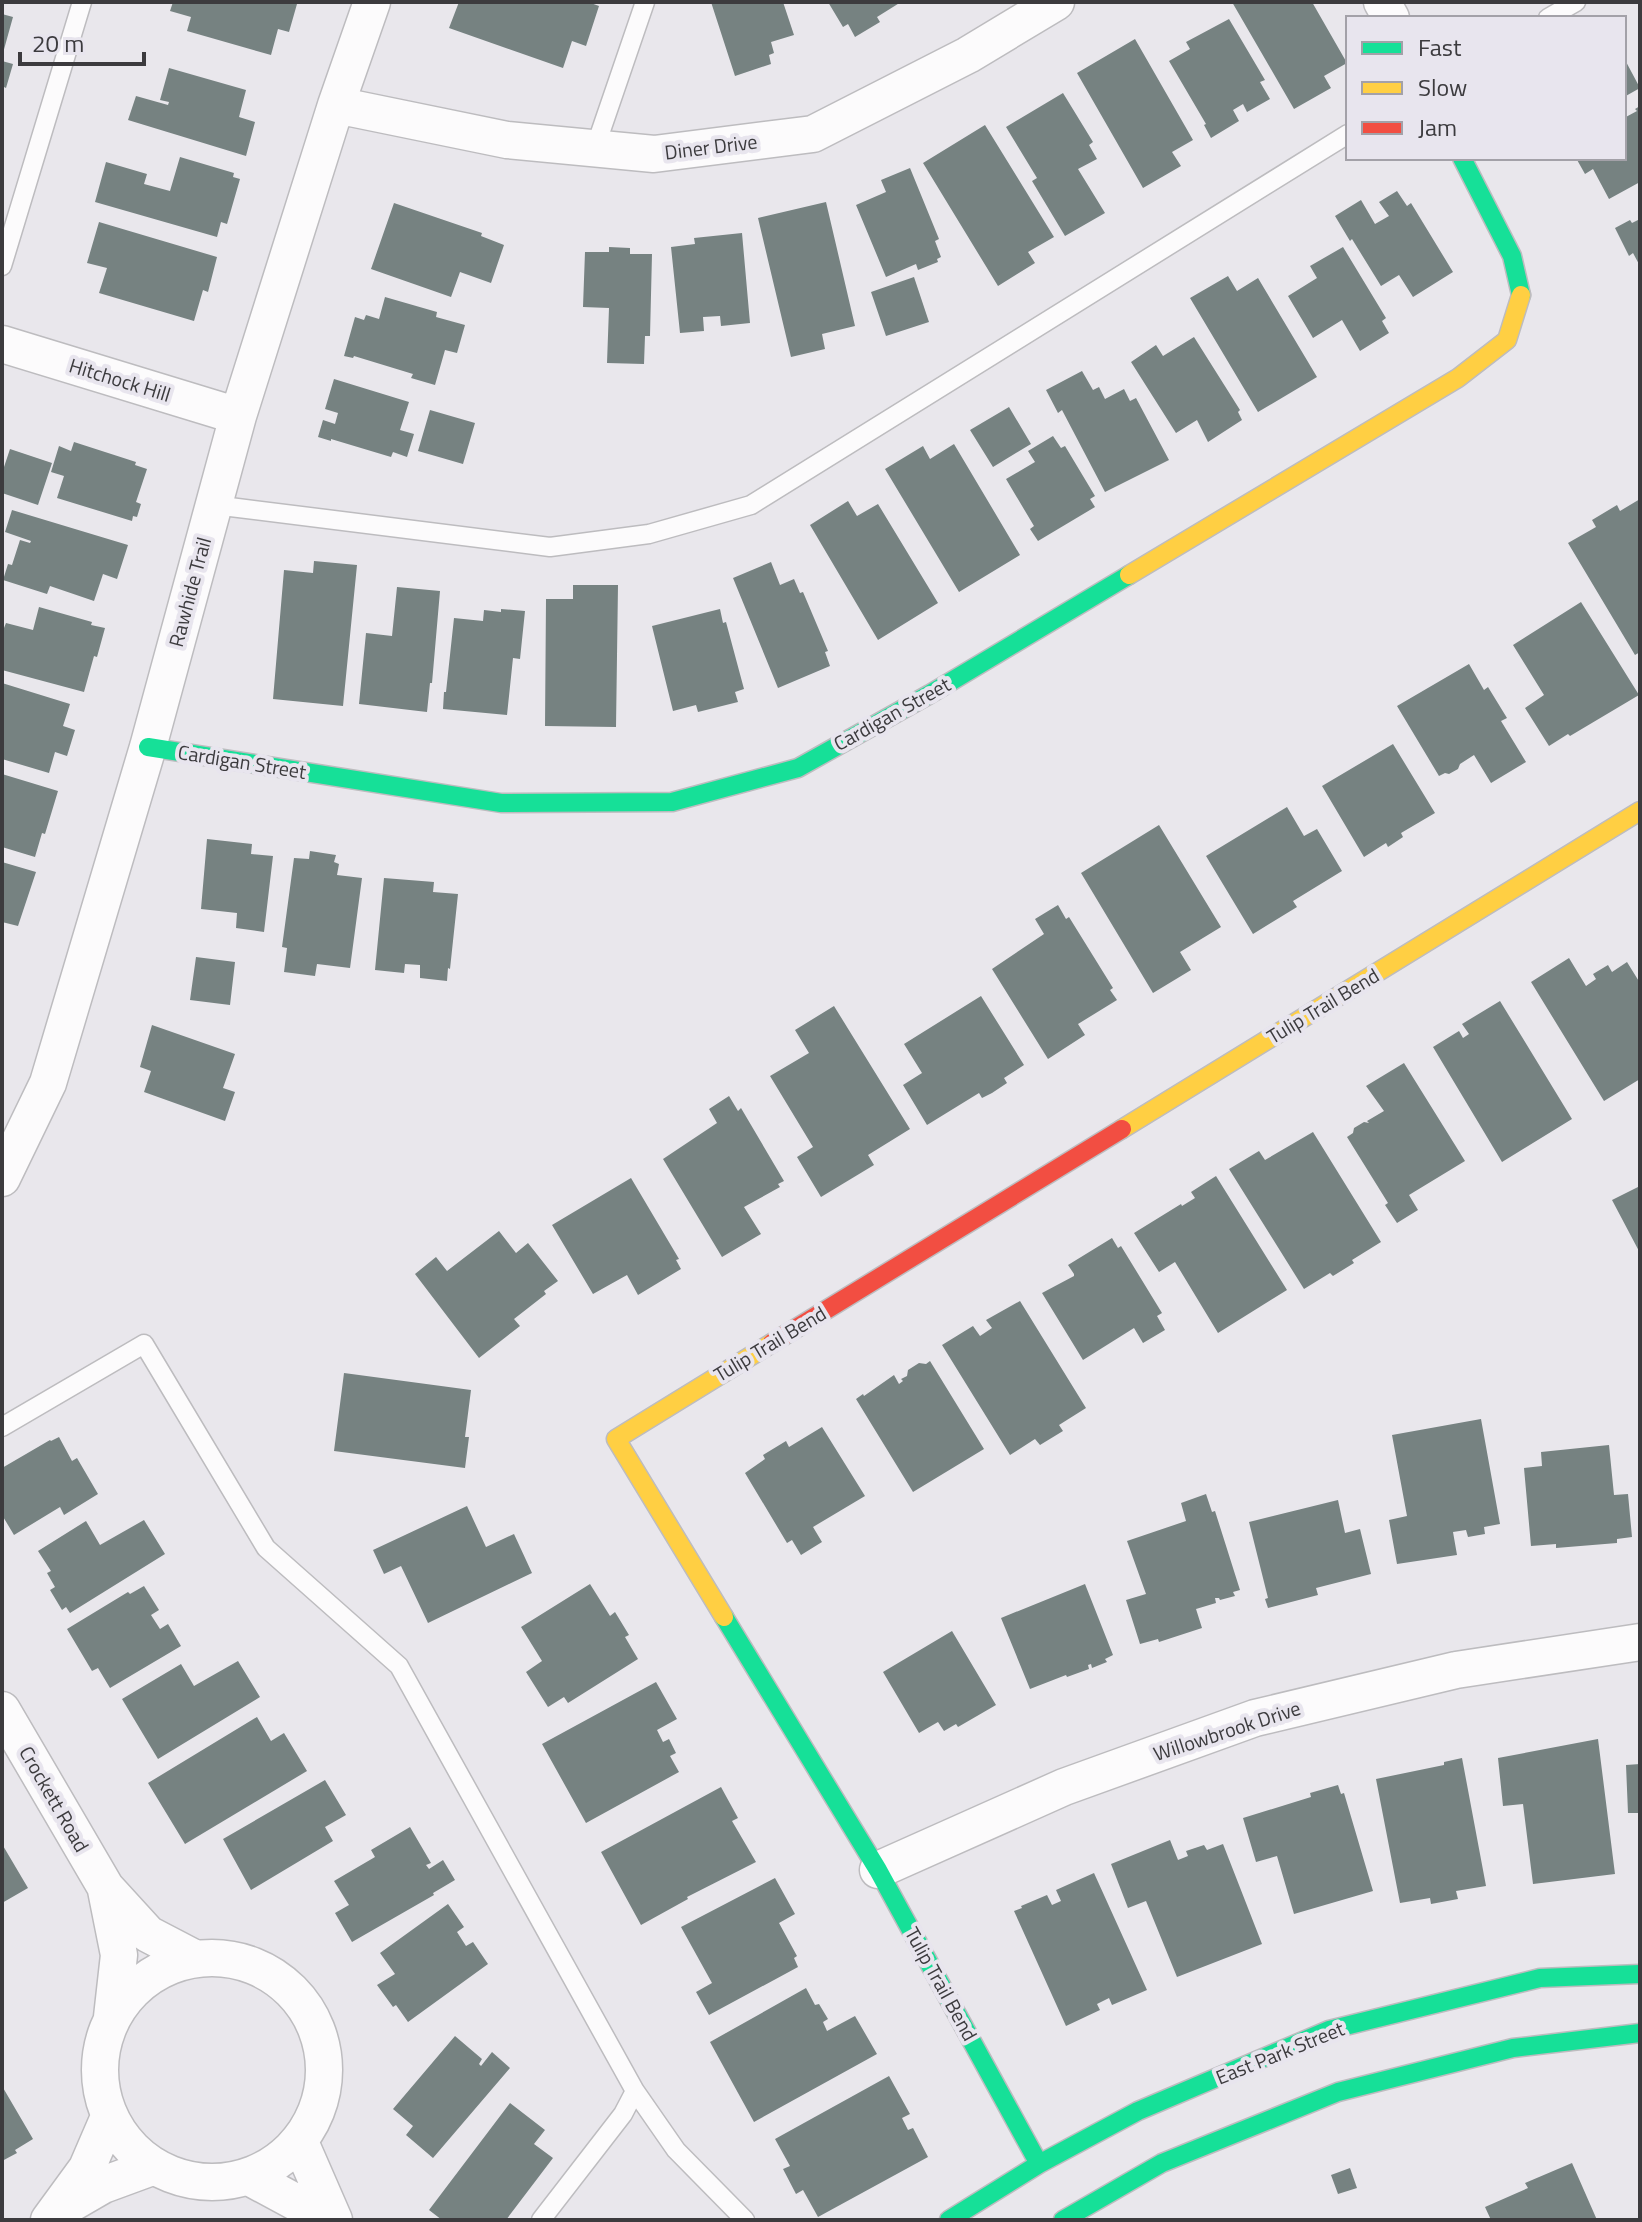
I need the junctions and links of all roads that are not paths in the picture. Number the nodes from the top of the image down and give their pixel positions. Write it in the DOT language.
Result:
graph roads {
  1 [pos="82,2"];
  2 [pos="372,2"];
  3 [pos="645,2"];
  4 [pos="1056,2"];
  5 [pos="1576,2"];
  6 [pos="1552,16"];
  7 [pos="336,105"];
  8 [pos="1346,135"];
  9 [pos="595,148"];
  10 [pos="1463,160"];
  11 [pos="2,266"];
  12 [pos="2,344"];
  13 [pos="238,416"];
  14 [pos="214,505"];
  15 [pos="148,747"];
  16 [pos="1636,822"];
  17 [pos="2,1178"];
  18 [pos="2,1427"];
  19 [pos="1640,1642"];
  20 [pos="2,1710"];
  21 [pos="878,1870"];
  22 [pos="106,1888"];
  23 [pos="194,1958"];
  24 [pos="1640,1974"];
  25 [pos="111,2019"];
  26 [pos="1640,2033"];
  27 [pos="635,2091"];
  28 [pos="109,2117"];
  29 [pos="300,2142"];
  30 [pos="1039,2164"];
  31 [pos="152,2167"];
  32 [pos="249,2177"];
  33 [pos="53,2216"];
  34 [pos="332,2220"];
  35 [pos="541,2220"];
  36 [pos="745,2220"];
  37 [pos="949,2220"];
  38 [pos="1063,2220"];
  1 -- 11 [label="lane"];
  2 -- 7 [label="street, Rawhide Trail"];
  3 -- 9 [label="lane"];
  4 -- 9 [label="street, Diner Drive"];
  5 -- 6 [label="lane"];
  7 -- 9 [label="street, Diner Drive"];
  7 -- 13 [label="street, Rawhide Trail"];
  8 -- 14 [label="lane"];
  10 -- 15 [label="street, Cardigan Street"];
  12 -- 13 [label="street, Hitchock Hill"];
  13 -- 14 [label="street, Rawhide Trail"];
  14 -- 15 [label="street, Rawhide Trail"];
  15 -- 17 [label="street, Rawhide Trail"];
  16 -- 21 [label="street, Tulip Trail Bend"];
  18 -- 27 [label="lane"];
  19 -- 21 [label="street, Willowbrook Drive"];
  20 -- 22 [label="street, Crockett Road"];
  21 -- 30 [label="street, Tulip Trail Bend"];
  22 -- 23 [label="street, Crockett Road"];
  22 -- 25 [label="street, Crockett Road"];
  23 -- 25 [label="street"];
  23 -- 29 [label="street"];
  24 -- 30 [label="street, East Park Street"];
  25 -- 28 [label="street"];
  26 -- 38 [label="street"];
  27 -- 35 [label="lane"];
  27 -- 36 [label="lane"];
  28 -- 31 [label="street"];
  28 -- 33 [label="street"];
  29 -- 32 [label="street"];
  29 -- 34 [label="street"];
  30 -- 37 [label="street, East Park Street"];
  31 -- 32 [label="street"];
  31 -- 33 [label="street"];
  32 -- 34 [label="street"];
}
